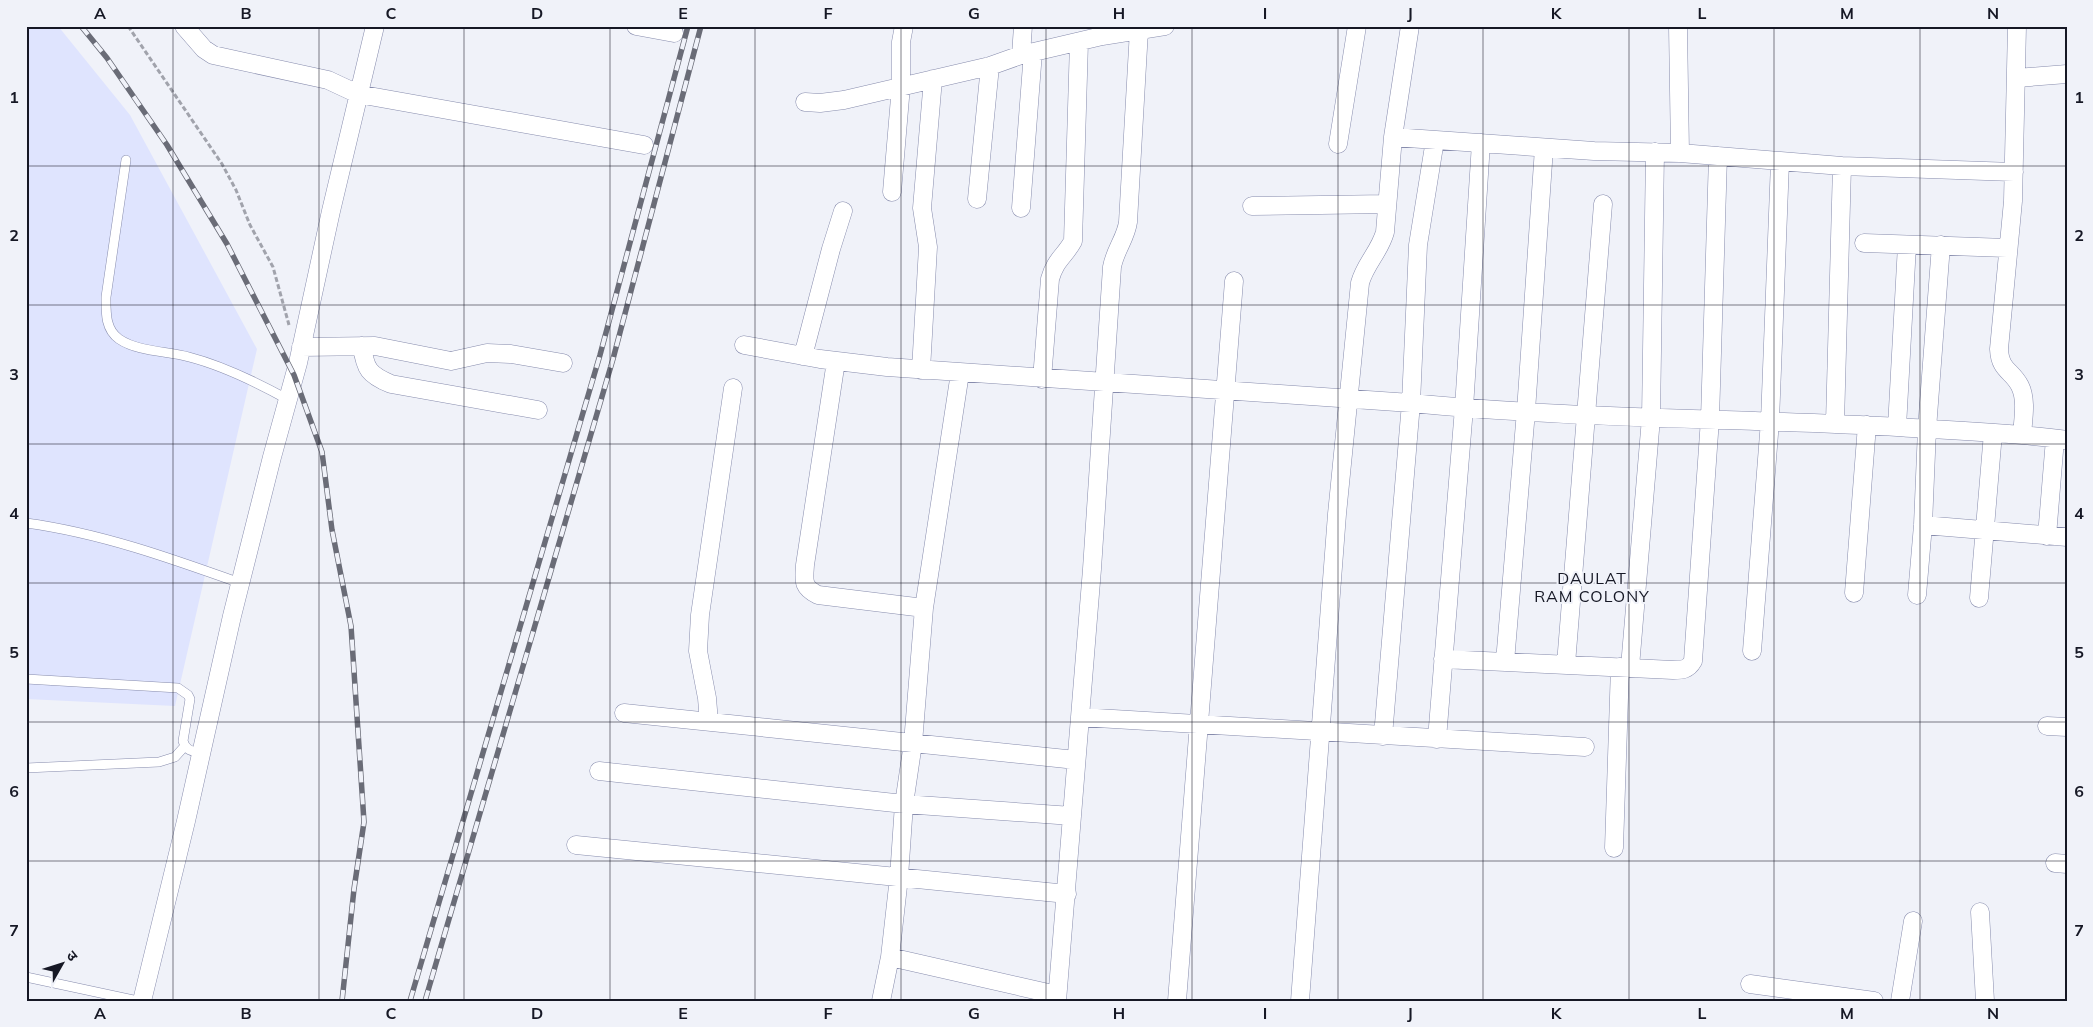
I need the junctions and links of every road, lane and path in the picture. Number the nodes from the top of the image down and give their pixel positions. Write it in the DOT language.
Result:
graph roads {
  1 [pos="128,26"];
  2 [pos="184,26"];
  3 [pos="375,26"];
  4 [pos="636,26"];
  5 [pos="904,26"];
  6 [pos="1023,26"];
  7 [pos="1165,26"];
  8 [pos="1357,26"];
  9 [pos="1410,26"];
  10 [pos="1678,26"];
  11 [pos="2017,26"];
  12 [pos="1139,30"];
  13 [pos="674,33"];
  14 [pos="1079,42"];
  15 [pos="1027,54"];
  16 [pos="990,66"];
  17 [pos="2067,74"];
  18 [pos="934,78"];
  19 [pos="2017,78"];
  20 [pos="901,86"];
  21 [pos="358,94"];
  22 [pos="805,102"];
  23 [pos="1393,137"];
  24 [pos="1434,140"];
  25 [pos="1481,143"];
  26 [pos="1338,144"];
  27 [pos="644,145"];
  28 [pos="1544,148"];
  29 [pos="1655,152"];
  30 [pos="1680,153"];
  31 [pos="1718,156"];
  32 [pos="126,160"];
  33 [pos="1780,162"];
  34 [pos="1842,166"];
  35 [pos="2014,172"];
  36 [pos="892,192"];
  37 [pos="977,199"];
  38 [pos="1387,204"];
  39 [pos="1603,204"];
  40 [pos="1252,206"];
  41 [pos="1022,208"];
  42 [pos="843,211"];
  43 [pos="1864,243"];
  44 [pos="1907,245"];
  45 [pos="1941,245"];
  46 [pos="2007,248"];
  47 [pos="1234,281"];
  48 [pos="289,326"];
  49 [pos="744,344"];
  50 [pos="362,346"];
  51 [pos="301,348"];
  52 [pos="803,356"];
  53 [pos="836,361"];
  54 [pos="563,363"];
  55 [pos="921,370"];
  56 [pos="960,373"];
  57 [pos="1042,379"];
  58 [pos="1104,383"];
  59 [pos="732,388"];
  60 [pos="1226,390"];
  61 [pos="287,399"];
  62 [pos="1349,399"];
  63 [pos="1411,403"];
  64 [pos="1464,408"];
  65 [pos="538,410"];
  66 [pos="1526,411"];
  67 [pos="1586,414"];
  68 [pos="1651,418"];
  69 [pos="1710,419"];
  70 [pos="1770,421"];
  71 [pos="1835,423"];
  72 [pos="1867,425"];
  73 [pos="1898,427"];
  74 [pos="1927,429"];
  75 [pos="1993,433"];
  76 [pos="2022,435"];
  77 [pos="2061,439"];
  78 [pos="26,523"];
  79 [pos="1923,526"];
  80 [pos="1984,531"];
  81 [pos="2047,536"];
  82 [pos="2067,537"];
  83 [pos="240,583"];
  84 [pos="1854,593"];
  85 [pos="1916,595"];
  86 [pos="1979,598"];
  87 [pos="924,608"];
  88 [pos="1752,651"];
  89 [pos="1443,658"];
  90 [pos="1505,662"];
  91 [pos="1566,664"];
  92 [pos="1625,667"];
  93 [pos="26,679"];
  94 [pos="624,713"];
  95 [pos="1080,717"];
  96 [pos="708,722"];
  97 [pos="1199,726"];
  98 [pos="2046,726"];
  99 [pos="2067,727"];
  100 [pos="1320,733"];
  101 [pos="1384,736"];
  102 [pos="1437,739"];
  103 [pos="913,743"];
  104 [pos="184,747"];
  105 [pos="1585,747"];
  106 [pos="202,753"];
  107 [pos="1076,760"];
  108 [pos="26,768"];
  109 [pos="599,771"];
  110 [pos="904,804"];
  111 [pos="1072,816"];
  112 [pos="576,845"];
  113 [pos="1614,848"];
  114 [pos="899,877"];
  115 [pos="1067,894"];
  116 [pos="1980,912"];
  117 [pos="1913,921"];
  118 [pos="890,957"];
  119 [pos="26,977"];
  120 [pos="1750,984"];
  121 [pos="1057,998"];
  122 [pos="138,1001"];
  123 [pos="142,1001"];
  124 [pos="881,1001"];
  125 [pos="1178,1001"];
  126 [pos="1300,1001"];
  127 [pos="1874,1001"];
  128 [pos="1900,1001"];
  129 [pos="1985,1001"];
  1 -- 48 [label="path"];
  2 -- 21 [label="street"];
  3 -- 21 [label="street"];
  4 -- 13 [label="street"];
  5 -- 20 [label="street"];
  6 -- 15 [label="street"];
  7 -- 12 [label="street"];
  8 -- 26 [label="street"];
  9 -- 23 [label="street"];
  10 -- 30 [label="street"];
  11 -- 19 [label="street"];
  12 -- 14 [label="street"];
  12 -- 58 [label="street"];
  14 -- 15 [label="street"];
  14 -- 57 [label="street"];
  15 -- 16 [label="street"];
  15 -- 41 [label="street"];
  16 -- 18 [label="street"];
  16 -- 37 [label="street"];
  17 -- 19 [label="street"];
  18 -- 20 [label="street"];
  18 -- 55 [label="street"];
  19 -- 35 [label="street"];
  20 -- 22 [label="street"];
  20 -- 36 [label="street"];
  21 -- 27 [label="street"];
  21 -- 51 [label="street"];
  23 -- 24 [label="street"];
  23 -- 38 [label="street"];
  24 -- 25 [label="street"];
  24 -- 63 [label="street"];
  25 -- 28 [label="street"];
  25 -- 64 [label="street"];
  28 -- 29 [label="street"];
  28 -- 66 [label="street"];
  29 -- 30 [label="street"];
  29 -- 68 [label="street"];
  30 -- 31 [label="street"];
  31 -- 33 [label="street"];
  31 -- 69 [label="street"];
  32 -- 61 [label="lane"];
  33 -- 34 [label="street"];
  33 -- 70 [label="street"];
  34 -- 35 [label="street"];
  34 -- 71 [label="street"];
  35 -- 46 [label="street"];
  38 -- 40 [label="street"];
  38 -- 62 [label="street"];
  39 -- 67 [label="street"];
  42 -- 52 [label="street"];
  43 -- 44 [label="street"];
  44 -- 45 [label="street"];
  44 -- 73 [label="street"];
  45 -- 46 [label="street"];
  45 -- 74 [label="street"];
  46 -- 76 [label="street"];
  47 -- 60 [label="street"];
  49 -- 52 [label="street"];
  50 -- 51 [label="street"];
  50 -- 54 [label="street"];
  50 -- 65 [label="street"];
  51 -- 61 [label="street"];
  52 -- 53 [label="street"];
  53 -- 55 [label="street"];
  53 -- 87 [label="street"];
  55 -- 56 [label="street"];
  56 -- 57 [label="street"];
  56 -- 87 [label="street"];
  57 -- 58 [label="street"];
  58 -- 60 [label="street"];
  58 -- 95 [label="street"];
  59 -- 96 [label="street"];
  60 -- 62 [label="street"];
  60 -- 97 [label="street"];
  61 -- 83 [label="street"];
  62 -- 63 [label="street"];
  62 -- 100 [label="street"];
  63 -- 64 [label="street"];
  63 -- 101 [label="street"];
  64 -- 66 [label="street"];
  64 -- 89 [label="street"];
  66 -- 67 [label="street"];
  66 -- 90 [label="street"];
  67 -- 68 [label="street"];
  67 -- 91 [label="street"];
  68 -- 69 [label="street"];
  68 -- 92 [label="street"];
  69 -- 70 [label="street"];
  69 -- 92 [label="street"];
  70 -- 71 [label="street"];
  70 -- 88 [label="street"];
  71 -- 72 [label="street"];
  72 -- 73 [label="street"];
  72 -- 84 [label="street"];
  73 -- 74 [label="street"];
  74 -- 75 [label="street"];
  74 -- 79 [label="street"];
  75 -- 76 [label="street"];
  75 -- 80 [label="street"];
  76 -- 77 [label="street"];
  77 -- 81 [label="street"];
  78 -- 83 [label="lane"];
  79 -- 80 [label="street"];
  79 -- 85 [label="street"];
  80 -- 81 [label="street"];
  80 -- 86 [label="street"];
  81 -- 82 [label="street"];
  83 -- 106 [label="street"];
  87 -- 103 [label="street"];
  89 -- 90 [label="street"];
  89 -- 102 [label="street"];
  90 -- 91 [label="street"];
  91 -- 92 [label="street"];
  92 -- 113 [label="street"];
  93 -- 104 [label="lane"];
  94 -- 96 [label="street"];
  95 -- 97 [label="street"];
  95 -- 107 [label="street"];
  96 -- 103 [label="street"];
  97 -- 100 [label="street"];
  97 -- 125 [label="street"];
  98 -- 99 [label="street"];
  100 -- 101 [label="street"];
  100 -- 126 [label="street"];
  101 -- 102 [label="street"];
  102 -- 105 [label="street"];
  103 -- 107 [label="street"];
  103 -- 110 [label="street"];
  104 -- 106 [label="lane"];
  104 -- 108 [label="lane"];
  106 -- 123 [label="street"];
  107 -- 111 [label="street"];
  109 -- 110 [label="street"];
  110 -- 111 [label="street"];
  110 -- 114 [label="street"];
  111 -- 115 [label="street"];
  112 -- 114 [label="street"];
  114 -- 115 [label="street"];
  114 -- 118 [label="street"];
  115 -- 121 [label="street"];
  116 -- 129 [label="street"];
  117 -- 128 [label="street"];
  118 -- 121 [label="street"];
  118 -- 124 [label="street"];
  119 -- 122 [label="lane"];
  120 -- 127 [label="street"];
}
